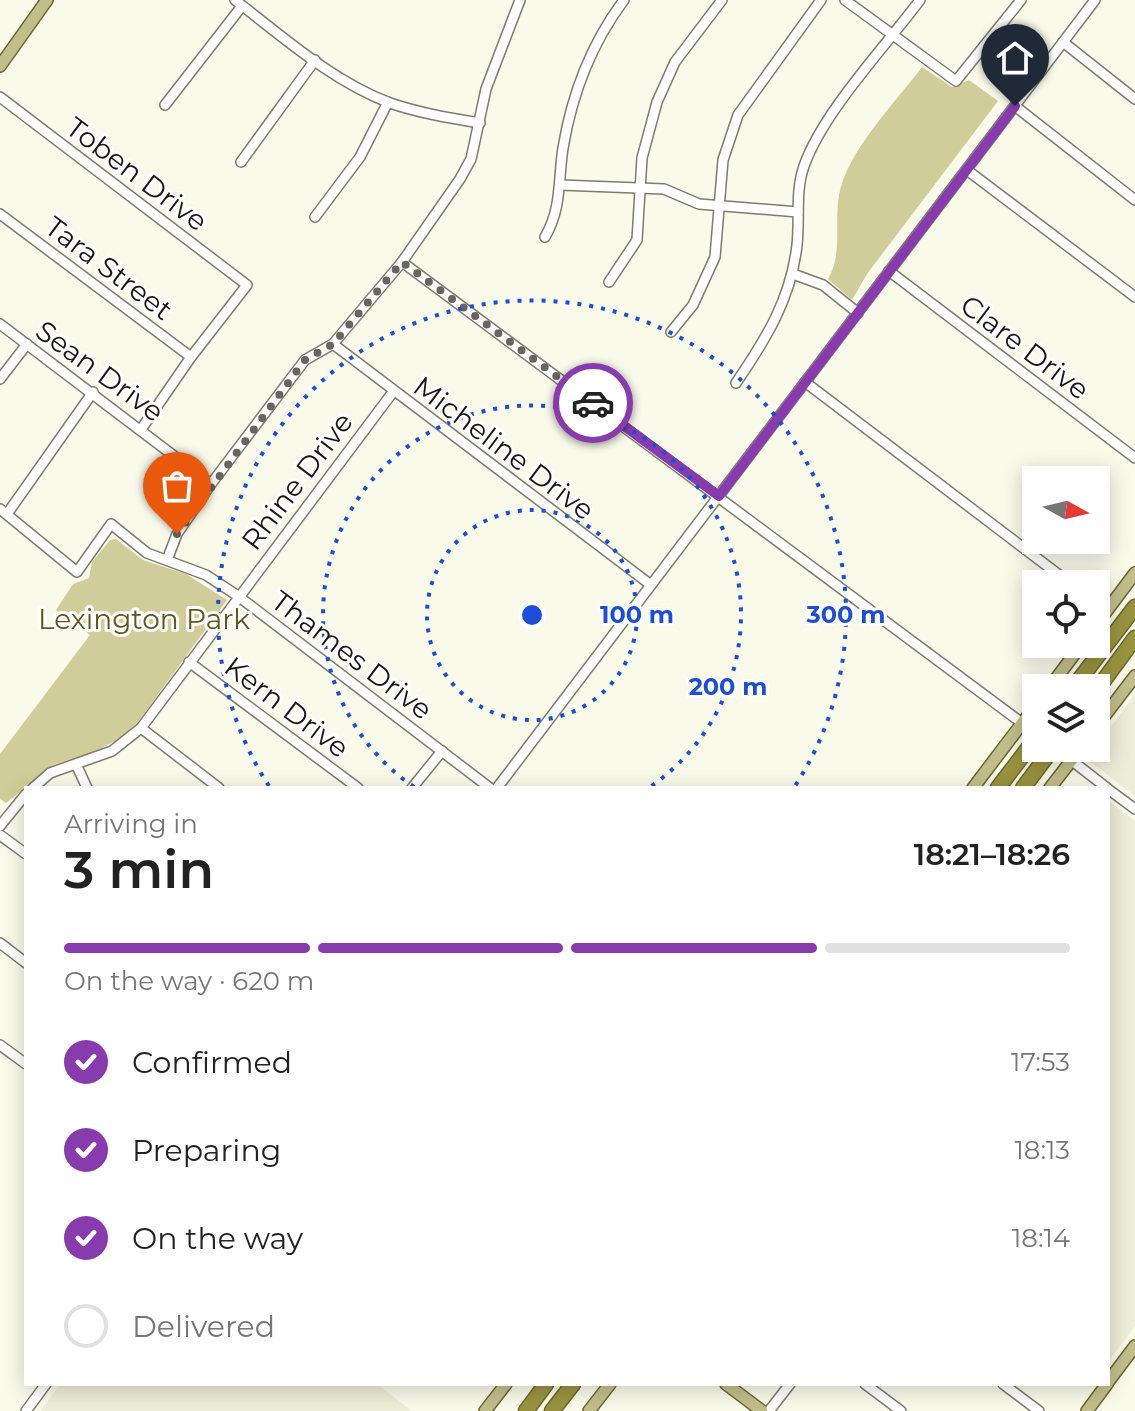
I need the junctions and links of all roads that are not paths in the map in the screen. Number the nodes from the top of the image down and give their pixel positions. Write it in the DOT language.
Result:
graph roads {
  1 [pos="47,0"];
  2 [pos="520,0"];
  3 [pos="624,0"];
  4 [pos="722,0"];
  5 [pos="821,0"];
  6 [pos="845,0"];
  7 [pos="920,0"];
  8 [pos="1021,0"];
  9 [pos="1095,0"];
  10 [pos="239,3"];
  11 [pos="893,36"];
  12 [pos="1063,42"];
  13 [pos="315,60"];
  14 [pos="0,66"];
  15 [pos="0,97"];
  16 [pos="1135,99"];
  17 [pos="388,102"];
  18 [pos="165,105"];
  19 [pos="1015,106"];
  20 [pos="480,123"];
  21 [pos="241,162"];
  22 [pos="967,170"];
  23 [pos="560,185"];
  24 [pos="639,187"];
  25 [pos="1135,200"];
  26 [pos="719,207"];
  27 [pos="798,212"];
  28 [pos="0,214"];
  29 [pos="315,217"];
  30 [pos="545,237"];
  31 [pos="402,262"];
  32 [pos="889,271"];
  33 [pos="793,274"];
  34 [pos="609,282"];
  35 [pos="1135,297"];
  36 [pos="858,313"];
  37 [pos="0,324"];
  38 [pos="671,332"];
  39 [pos="27,344"];
  40 [pos="333,344"];
  41 [pos="191,357"];
  42 [pos="0,379"];
  43 [pos="805,382"];
  44 [pos="736,383"];
  45 [pos="93,392"];
  46 [pos="393,392"];
  47 [pos="142,428"];
  48 [pos="1135,458"];
  49 [pos="211,484"];
  50 [pos="719,496"];
  51 [pos="4,511"];
  52 [pos="167,560"];
  53 [pos="1053,570"];
  54 [pos="1135,573"];
  55 [pos="651,585"];
  56 [pos="238,596"];
  57 [pos="1110,607"];
  58 [pos="1135,607"];
  59 [pos="1135,638"];
  60 [pos="189,662"];
  61 [pos="1084,674"];
  62 [pos="1109,674"];
  63 [pos="1135,676"];
  64 [pos="1110,709"];
  65 [pos="1022,723"];
  66 [pos="141,728"];
  67 [pos="442,751"];
  68 [pos="1022,756"];
  69 [pos="1042,762"];
  70 [pos="1070,762"];
  71 [pos="1074,762"];
  72 [pos="76,764"];
  73 [pos="35,786"];
  74 [pos="86,786"];
  75 [pos="216,786"];
  76 [pos="355,786"];
  77 [pos="414,786"];
  78 [pos="487,786"];
  79 [pos="499,786"];
  80 [pos="975,786"];
  81 [pos="1000,786"];
  82 [pos="1024,786"];
  83 [pos="1052,786"];
  84 [pos="1105,786"];
  85 [pos="1110,790"];
  86 [pos="24,796"];
  87 [pos="1135,809"];
  88 [pos="0,826"];
  89 [pos="0,835"];
  90 [pos="24,853"];
  91 [pos="0,943"];
  92 [pos="24,961"];
  93 [pos="0,1045"];
  94 [pos="24,1063"];
  95 [pos="1135,1346"];
  96 [pos="1110,1379"];
  97 [pos="45,1386"];
  98 [pos="504,1386"];
  99 [pos="544,1386"];
  100 [pos="572,1386"];
  101 [pos="573,1386"];
  102 [pos="602,1386"];
  103 [pos="608,1386"];
  104 [pos="729,1386"];
  105 [pos="788,1386"];
  106 [pos="868,1386"];
  107 [pos="1006,1386"];
  108 [pos="1105,1386"];
  109 [pos="526,1410"];
  110 [pos="26,1411"];
  111 [pos="485,1411"];
  112 [pos="552,1411"];
  113 [pos="559,1411"];
  114 [pos="587,1411"];
  115 [pos="762,1411"];
  116 [pos="769,1411"];
  117 [pos="901,1411"];
  118 [pos="1039,1411"];
  119 [pos="1087,1411"];
  1 -- 14 [label="main road"];
  2 -- 20 [label="street"];
  3 -- 23 [label="street"];
  4 -- 24 [label="street"];
  5 -- 26 [label="street"];
  6 -- 11 [label="street"];
  7 -- 11 [label="street"];
  8 -- 11 [label="street"];
  9 -- 12 [label="street"];
  10 -- 13 [label="street"];
  10 -- 18 [label="street"];
  11 -- 27 [label="street"];
  12 -- 16 [label="street"];
  12 -- 19 [label="street"];
  13 -- 17 [label="street"];
  13 -- 21 [label="street"];
  15 -- 41 [label="street, Toben Drive"];
  17 -- 20 [label="street"];
  17 -- 29 [label="street"];
  19 -- 22 [label="street"];
  19 -- 25 [label="street"];
  20 -- 31 [label="street"];
  22 -- 32 [label="street"];
  22 -- 35 [label="street"];
  23 -- 24 [label="street"];
  23 -- 30 [label="street"];
  24 -- 26 [label="street"];
  24 -- 34 [label="street"];
  26 -- 27 [label="street"];
  26 -- 38 [label="street"];
  27 -- 33 [label="street"];
  28 -- 41 [label="street, Tara Street"];
  31 -- 40 [label="street"];
  31 -- 50 [label="street"];
  32 -- 36 [label="street"];
  32 -- 48 [label="street, Clare Drive"];
  33 -- 36 [label="street"];
  33 -- 44 [label="street"];
  36 -- 43 [label="street"];
  37 -- 39 [label="street, Sean Drive"];
  39 -- 42 [label="street"];
  39 -- 45 [label="street, Sean Drive"];
  40 -- 46 [label="street, Micheline Drive"];
  40 -- 49 [label="street"];
  41 -- 47 [label="street"];
  43 -- 50 [label="street"];
  43 -- 53 [label="street"];
  45 -- 47 [label="street, Sean Drive"];
  45 -- 51 [label="street"];
  46 -- 55 [label="street, Micheline Drive"];
  46 -- 56 [label="street, Rhine Drive"];
  47 -- 49 [label="street, Sean Drive"];
  49 -- 52 [label="street"];
  50 -- 55 [label="street"];
  50 -- 65 [label="street"];
  51 -- 52 [label="street, Thames Drive"];
  52 -- 56 [label="street, Thames Drive"];
  54 -- 57 [label="main road"];
  55 -- 79 [label="street"];
  56 -- 60 [label="street, Rhine Drive"];
  56 -- 67 [label="street, Thames Drive"];
  58 -- 61 [label="highway"];
  59 -- 62 [label="highway"];
  60 -- 66 [label="street, Rhine Drive"];
  60 -- 76 [label="street, Kern Drive"];
  63 -- 64 [label="main road"];
  65 -- 80 [label="main road"];
  66 -- 72 [label="street, Rhine Drive"];
  66 -- 75 [label="street"];
  67 -- 77 [label="street"];
  67 -- 78 [label="street, Thames Drive"];
  68 -- 81 [label="highway"];
  69 -- 82 [label="highway"];
  70 -- 83 [label="main road"];
  71 -- 84 [label="street"];
  72 -- 73 [label="street, Rhine Drive"];
  72 -- 74 [label="street"];
  85 -- 87 [label="street"];
  86 -- 88 [label="street"];
  89 -- 90 [label="street"];
  91 -- 92 [label="street"];
  93 -- 94 [label="street"];
  95 -- 96 [label="main road"];
  97 -- 110 [label="street"];
  98 -- 111 [label="main road"];
  99 -- 109 [label="highway"];
  100 -- 112 [label="highway"];
  101 -- 113 [label="highway"];
  102 -- 114 [label="main road"];
  103 -- 114 [label="main road"];
  104 -- 115 [label="main road"];
  105 -- 116 [label="street"];
  106 -- 117 [label="street"];
  107 -- 118 [label="street"];
  108 -- 119 [label="main road"];
}
